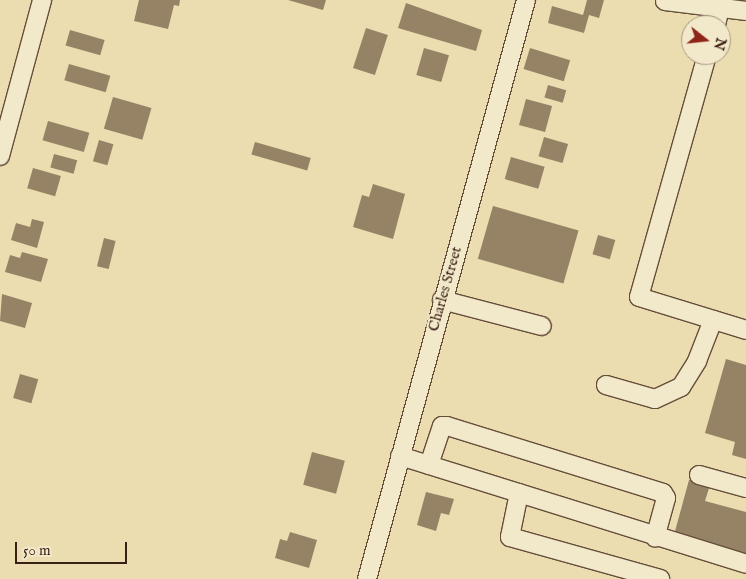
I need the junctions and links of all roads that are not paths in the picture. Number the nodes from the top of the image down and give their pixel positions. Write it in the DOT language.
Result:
graph roads {
  1 [pos="42,0"];
  2 [pos="526,0"];
  3 [pos="665,1"];
  4 [pos="746,10"];
  5 [pos="711,15"];
  6 [pos="726,15"];
  7 [pos="704,65"];
  8 [pos="0,156"];
  9 [pos="442,300"];
  10 [pos="713,320"];
  11 [pos="542,326"];
  12 [pos="746,330"];
  13 [pos="606,385"];
  14 [pos="400,456"];
  15 [pos="429,465"];
  16 [pos="699,475"];
  17 [pos="746,488"];
  18 [pos="519,493"];
  19 [pos="654,538"];
  20 [pos="746,564"];
  21 [pos="367,579"];
  22 [pos="660,579"];
  1 -- 8 [label="street"];
  2 -- 9 [label="street, Charles Street"];
  3 -- 5 [label="street"];
  4 -- 6 [label="street"];
  7 -- 10 [label="street"];
  9 -- 11 [label="street"];
  9 -- 14 [label="street, Charles Street"];
  10 -- 12 [label="street"];
  10 -- 13 [label="street"];
  14 -- 15 [label="street"];
  14 -- 21 [label="street, Charles Street"];
  15 -- 18 [label="street"];
  15 -- 19 [label="street"];
  16 -- 17 [label="street"];
  18 -- 19 [label="street"];
  18 -- 22 [label="street"];
  19 -- 20 [label="street"];
}
